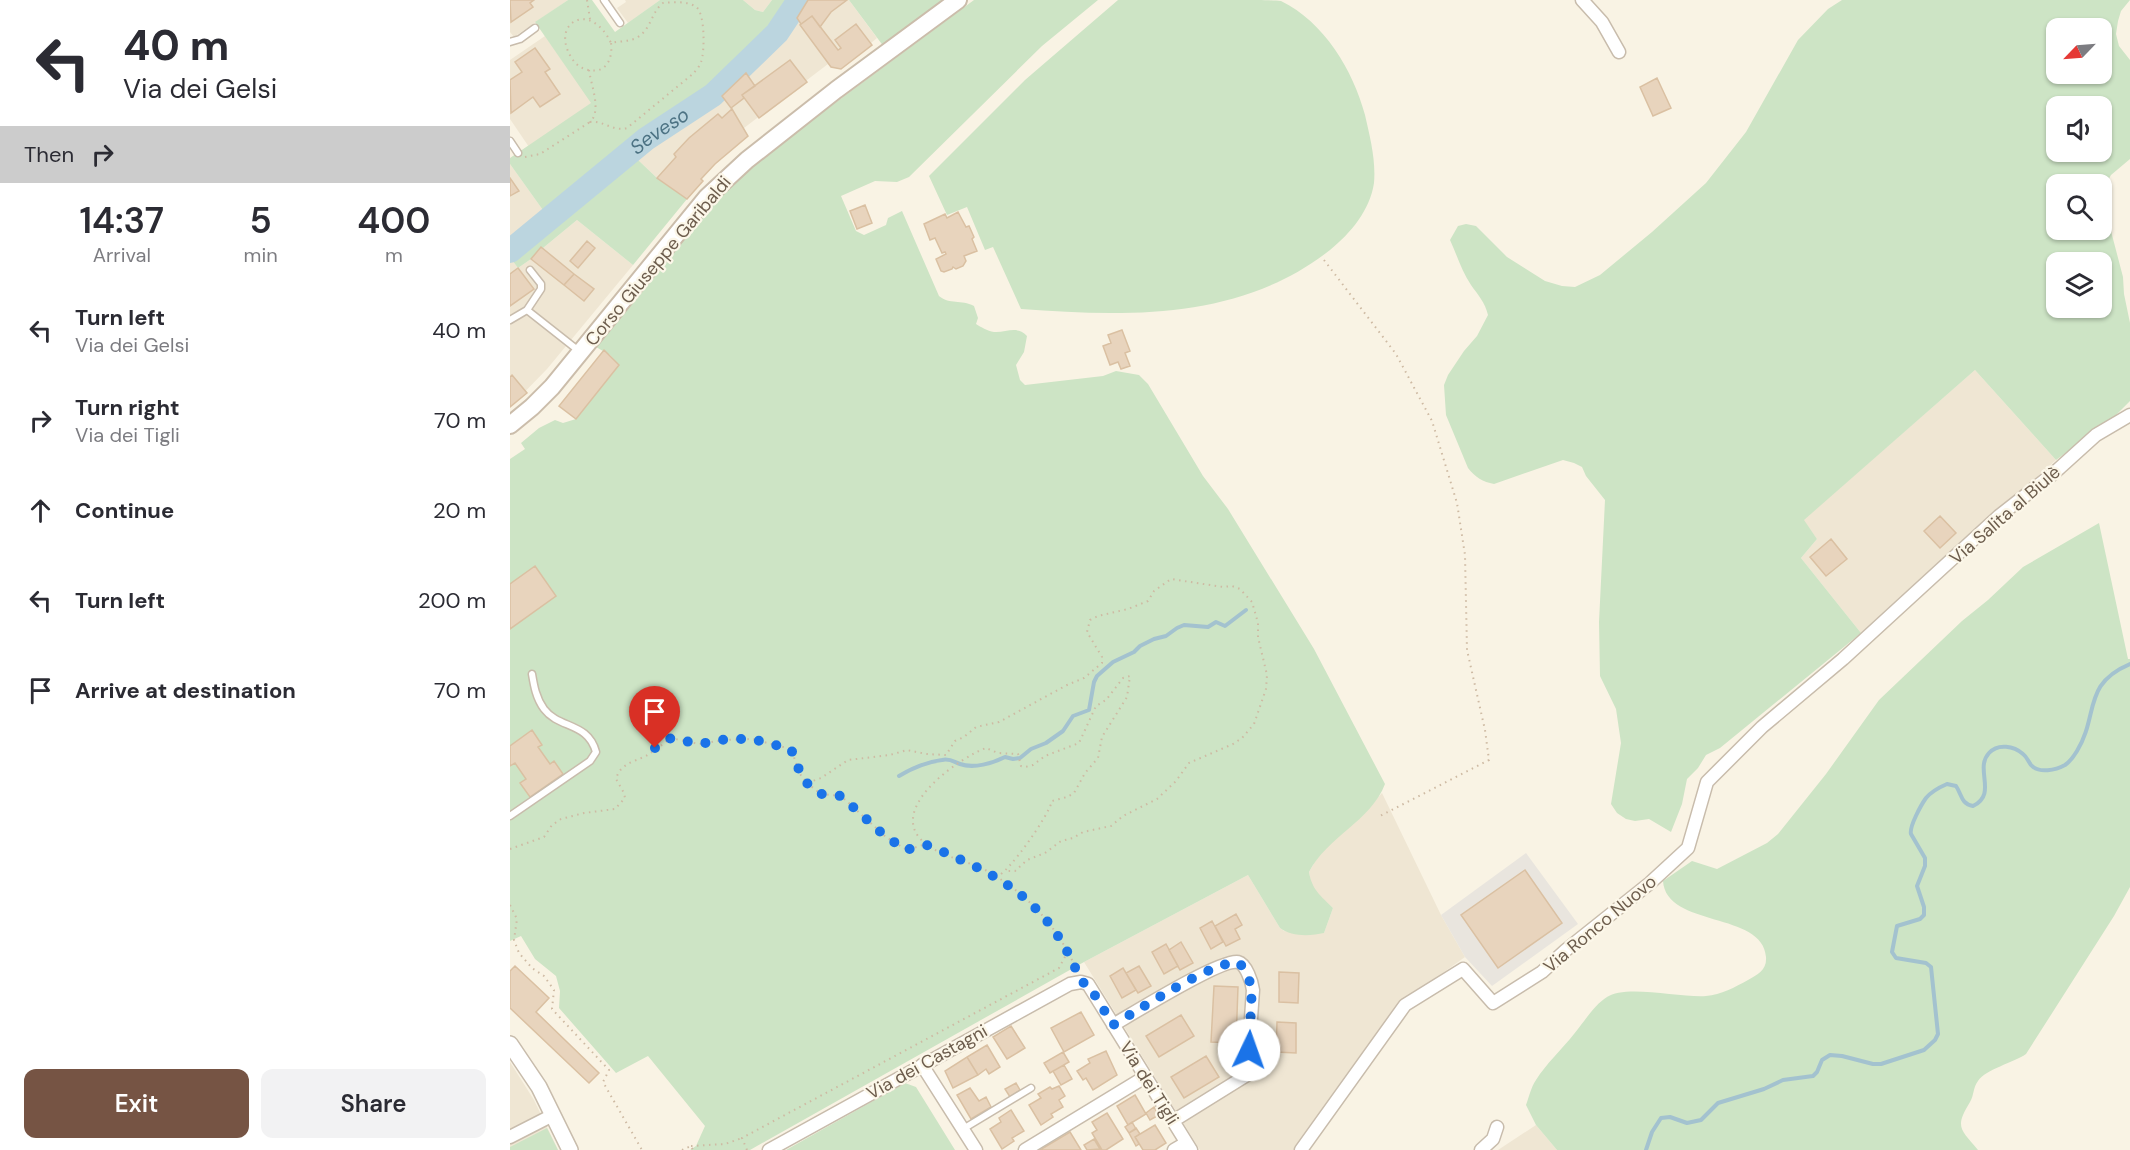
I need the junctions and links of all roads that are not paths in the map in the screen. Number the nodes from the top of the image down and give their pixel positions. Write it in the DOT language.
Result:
graph roads {
  1 [pos="604,0"];
  2 [pos="958,0"];
  3 [pos="1582,0"];
  4 [pos="620,23"];
  5 [pos="535,28"];
  6 [pos="510,42"];
  7 [pos="1619,52"];
  8 [pos="510,141"];
  9 [pos="518,153"];
  10 [pos="530,270"];
  11 [pos="527,310"];
  12 [pos="510,320"];
  13 [pos="581,353"];
  14 [pos="2130,416"];
  15 [pos="510,425"];
  16 [pos="1884,620"];
  17 [pos="532,674"];
  18 [pos="510,816"];
  19 [pos="1084,983"];
  20 [pos="1113,1025"];
  21 [pos="510,1044"];
  22 [pos="922,1065"];
  23 [pos="1145,1077"];
  24 [pos="1031,1088"];
  25 [pos="553,1114"];
  26 [pos="1173,1121"];
  27 [pos="1497,1127"];
  28 [pos="963,1129"];
  29 [pos="510,1137"];
  30 [pos="1189,1146"];
  31 [pos="570,1150"];
  32 [pos="769,1150"];
  33 [pos="976,1150"];
  34 [pos="1025,1150"];
  35 [pos="1174,1150"];
  36 [pos="1301,1150"];
  37 [pos="1481,1150"];
  1 -- 4 [label="lane"];
  2 -- 13 [label="main road, Corso Giuseppe Garibaldi"];
  3 -- 7 [label="street"];
  5 -- 6 [label="lane"];
  8 -- 9 [label="lane"];
  10 -- 11 [label="lane"];
  11 -- 12 [label="lane"];
  11 -- 13 [label="lane"];
  13 -- 15 [label="main road, Corso Giuseppe Garibaldi"];
  14 -- 16 [label="street, Via Salita al Biulè"];
  16 -- 36 [label="street, Via Ronco Nuovo"];
  17 -- 18 [label="lane"];
  19 -- 20 [label="street, Via dei Tigli"];
  19 -- 22 [label="street, Via dei Castagni"];
  20 -- 23 [label="street, Via dei Tigli"];
  20 -- 26 [label="street"];
  21 -- 25 [label="street"];
  22 -- 28 [label="street"];
  22 -- 32 [label="street, Via dei Castagni"];
  23 -- 26 [label="street, Via dei Tigli"];
  23 -- 34 [label="street"];
  24 -- 28 [label="lane"];
  25 -- 29 [label="street"];
  25 -- 31 [label="street"];
  26 -- 30 [label="street, Via dei Tigli"];
  27 -- 37 [label="street"];
  28 -- 33 [label="street"];
  30 -- 35 [label="street"];
}
